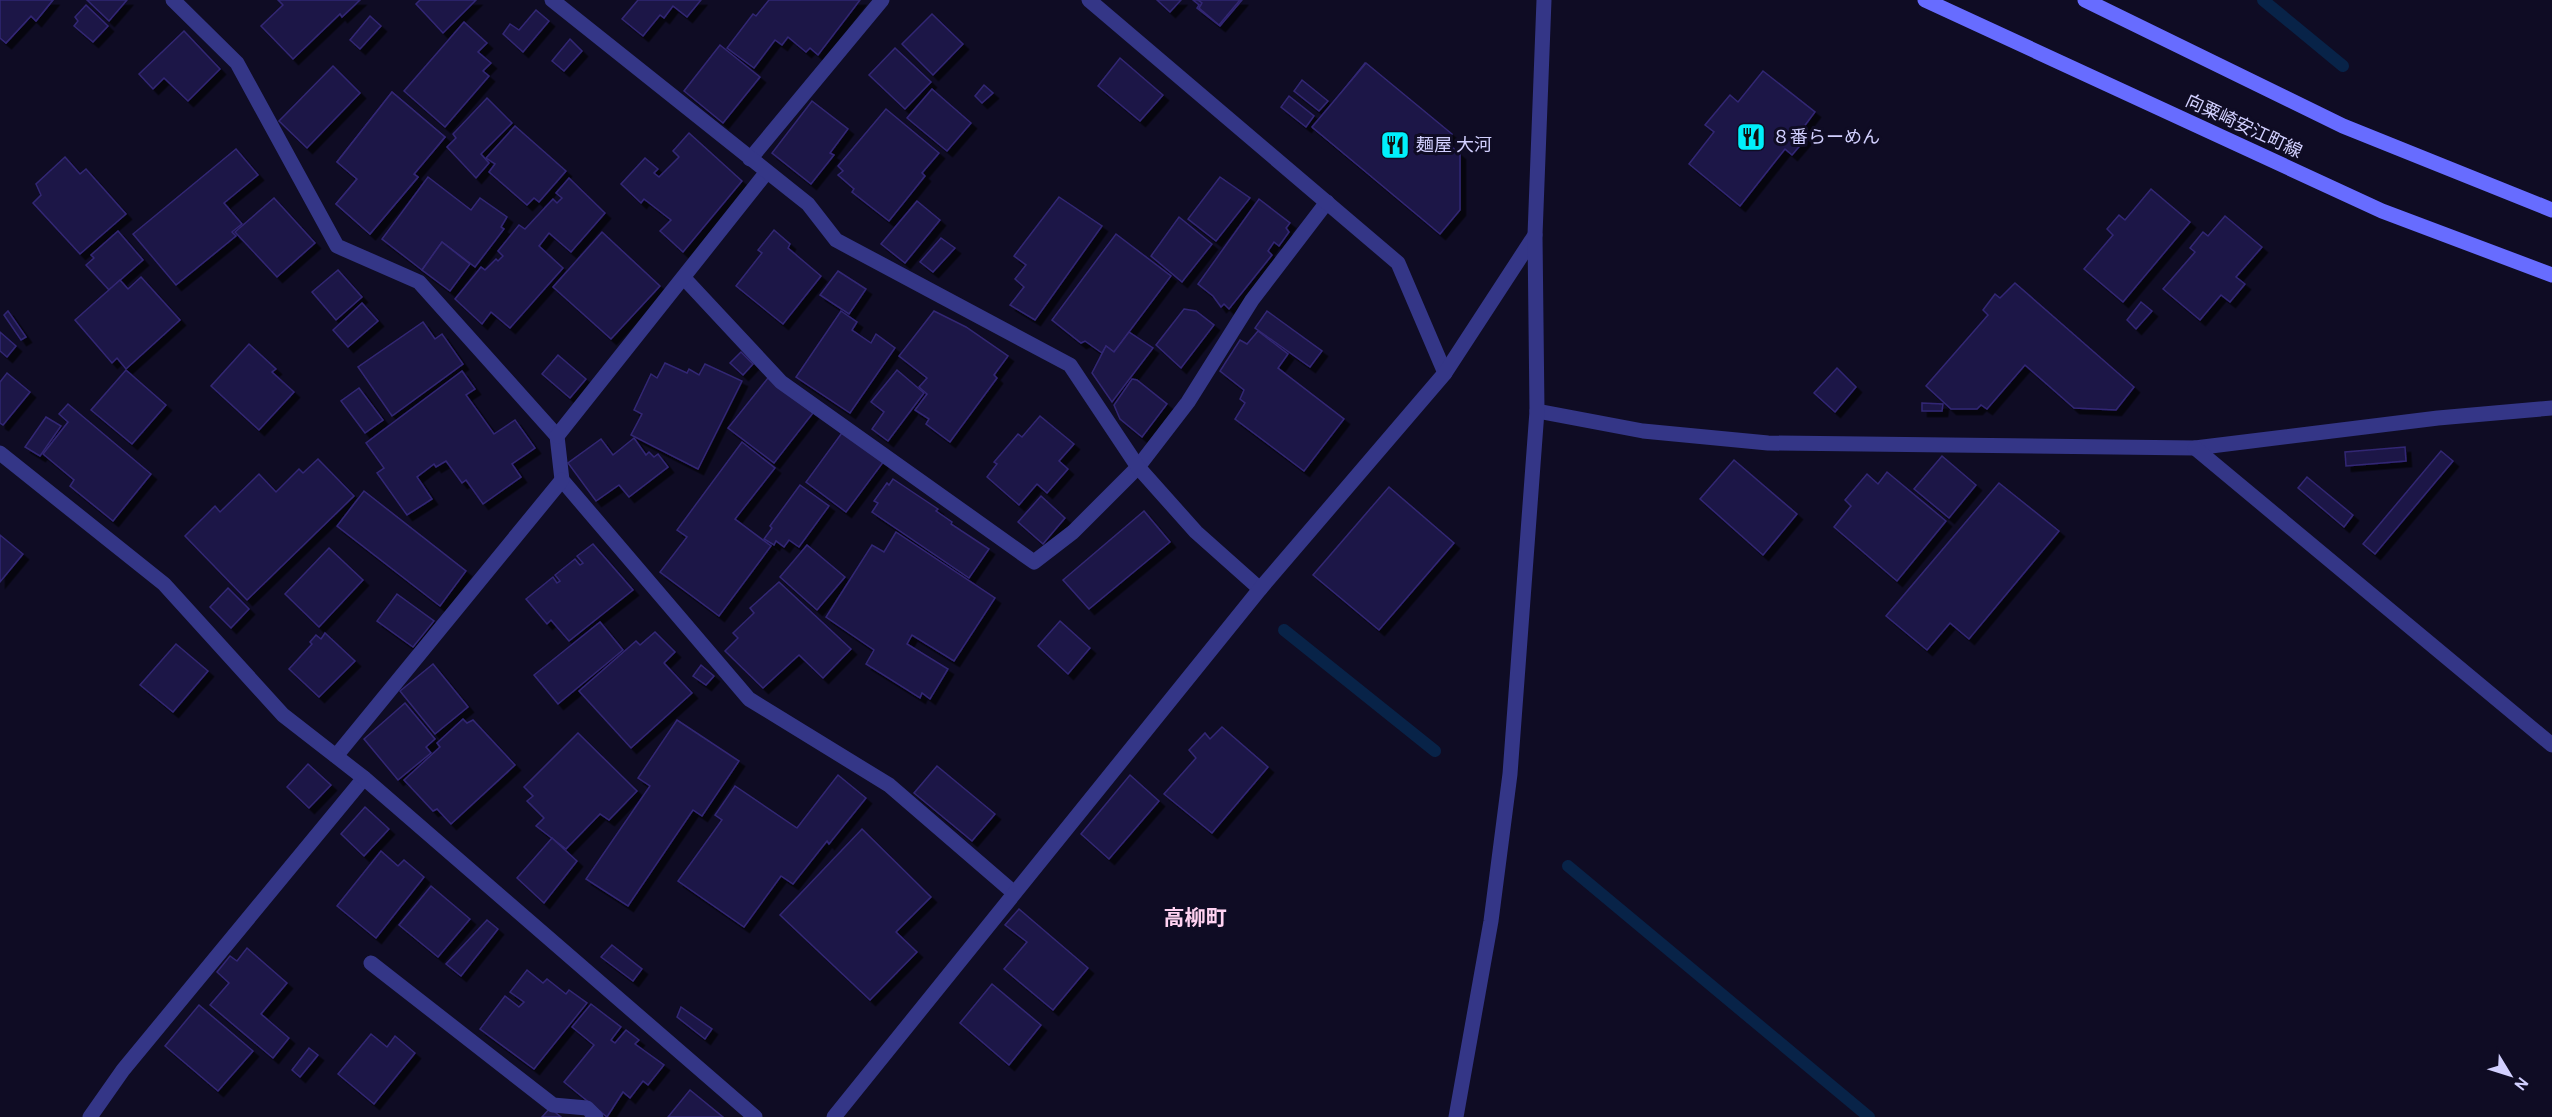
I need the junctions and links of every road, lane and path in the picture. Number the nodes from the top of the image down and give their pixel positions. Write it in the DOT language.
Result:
graph roads {
  1 [pos="173,0"];
  2 [pos="552,0"];
  3 [pos="882,0"];
  4 [pos="1089,0"];
  5 [pos="1544,0"];
  6 [pos="1925,0"];
  7 [pos="2085,0"];
  8 [pos="750,159"];
  9 [pos="766,173"];
  10 [pos="1327,202"];
  11 [pos="2552,210"];
  12 [pos="1534,235"];
  13 [pos="2552,275"];
  14 [pos="684,278"];
  15 [pos="1445,373"];
  16 [pos="2552,408"];
  17 [pos="1537,411"];
  18 [pos="557,436"];
  19 [pos="2195,448"];
  20 [pos="0,453"];
  21 [pos="1138,466"];
  22 [pos="562,480"];
  23 [pos="1260,589"];
  24 [pos="2552,745"];
  25 [pos="336,756"];
  26 [pos="364,778"];
  27 [pos="1013,892"];
  28 [pos="371,963"];
  29 [pos="90,1117"];
  30 [pos="596,1117"];
  31 [pos="755,1117"];
  32 [pos="834,1117"];
  33 [pos="1456,1117"];
  1 -- 18 [label="street"];
  2 -- 8 [label="street"];
  3 -- 8 [label="street"];
  4 -- 10 [label="street"];
  5 -- 12 [label="street"];
  6 -- 13 [label="main road, 向粟崎安江町線"];
  7 -- 11 [label="main road"];
  8 -- 9 [label="street"];
  9 -- 14 [label="street"];
  9 -- 21 [label="street"];
  10 -- 15 [label="street"];
  10 -- 21 [label="street"];
  12 -- 15 [label="street"];
  12 -- 17 [label="street"];
  14 -- 18 [label="street"];
  14 -- 21 [label="street"];
  15 -- 23 [label="street"];
  16 -- 19 [label="street"];
  17 -- 19 [label="street"];
  17 -- 33 [label="street"];
  18 -- 22 [label="street"];
  19 -- 24 [label="street"];
  20 -- 25 [label="street"];
  21 -- 23 [label="street"];
  22 -- 25 [label="street"];
  22 -- 27 [label="street"];
  23 -- 27 [label="street"];
  25 -- 26 [label="street"];
  26 -- 29 [label="street"];
  26 -- 31 [label="street"];
  27 -- 32 [label="street"];
  28 -- 30 [label="street"];
}
